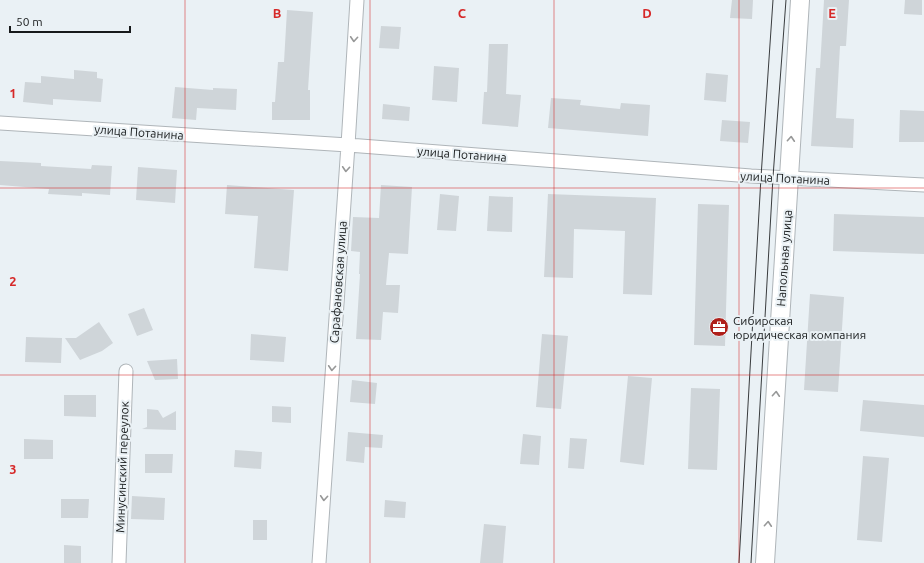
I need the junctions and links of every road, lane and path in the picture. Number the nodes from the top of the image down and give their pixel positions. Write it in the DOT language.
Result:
graph roads {
  1 [pos="357,0"];
  2 [pos="800,0"];
  3 [pos="0,123"];
  4 [pos="348,145"];
  5 [pos="789,178"];
  6 [pos="924,185"];
  7 [pos="126,371"];
  8 [pos="119,563"];
  9 [pos="319,563"];
  10 [pos="766,563"];
  1 -- 4 [label="street, Сарафановская улица, one-way"];
  5 -- 2 [label="street, Напольная улица, one-way"];
  3 -- 4 [label="street, улица Потанина"];
  4 -- 5 [label="street, улица Потанина"];
  4 -- 9 [label="street, Сарафановская улица, one-way"];
  5 -- 6 [label="street, улица Потанина"];
  10 -- 5 [label="street, Напольная улица, one-way"];
  7 -- 8 [label="street, Минусинский переулок"];
}
